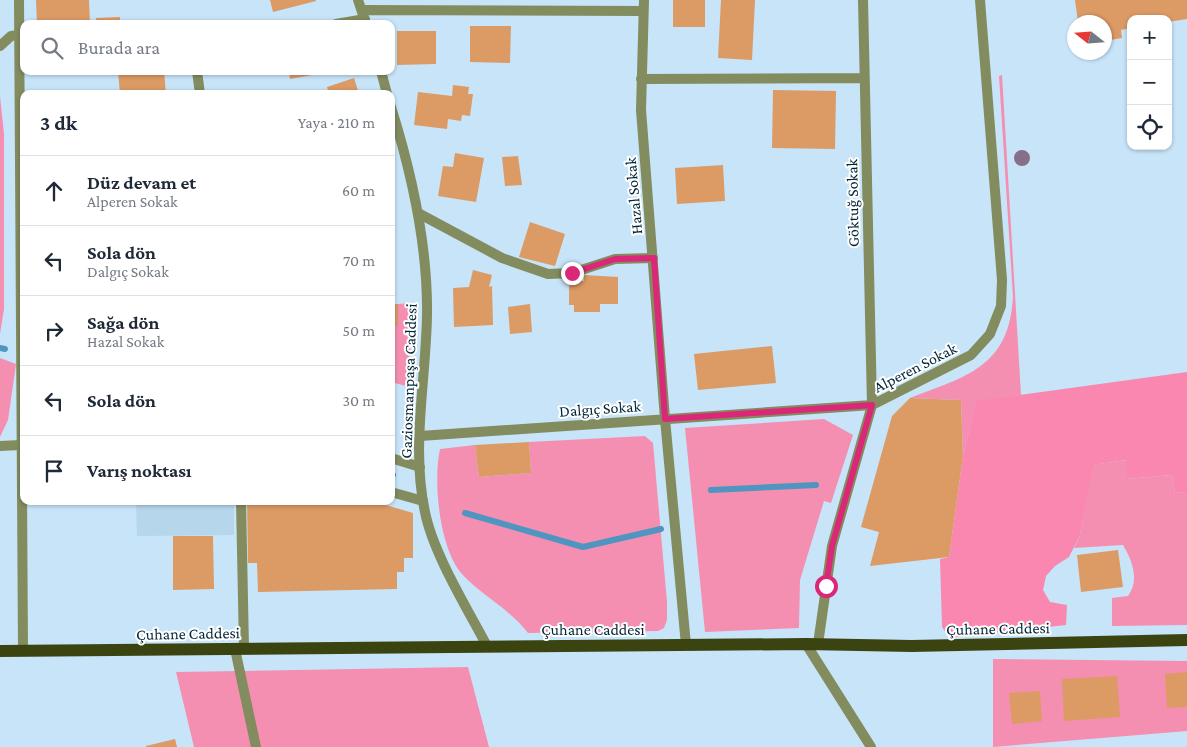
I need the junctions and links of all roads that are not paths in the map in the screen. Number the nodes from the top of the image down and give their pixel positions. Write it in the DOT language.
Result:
graph roads {
  1 [pos="19,0"];
  2 [pos="358,0"];
  3 [pos="863,0"];
  4 [pos="980,0"];
  5 [pos="644,5"];
  6 [pos="364,18"];
  7 [pos="19,35"];
  8 [pos="0,46"];
  9 [pos="20,50"];
  10 [pos="21,75"];
  11 [pos="198,75"];
  12 [pos="382,75"];
  13 [pos="864,78"];
  14 [pos="641,79"];
  15 [pos="21,90"];
  16 [pos="199,90"];
  17 [pos="386,90"];
  18 [pos="395,122"];
  19 [pos="418,214"];
  20 [pos="654,258"];
  21 [pos="872,405"];
  22 [pos="665,419"];
  23 [pos="420,436"];
  24 [pos="0,446"];
  25 [pos="20,446"];
  26 [pos="395,459"];
  27 [pos="420,467"];
  28 [pos="395,493"];
  29 [pos="422,501"];
  30 [pos="22,505"];
  31 [pos="241,505"];
  32 [pos="1187,640"];
  33 [pos="686,644"];
  34 [pos="812,644"];
  35 [pos="486,646"];
  36 [pos="240,649"];
  37 [pos="0,651"];
  38 [pos="23,651"];
  39 [pos="256,747"];
  40 [pos="871,747"];
  1 -- 7 [label="street"];
  2 -- 6 [label="street"];
  3 -- 13 [label="street, Göktuğ Sokak"];
  4 -- 21 [label="street, Alperen Sokak"];
  5 -- 6 [label="street"];
  5 -- 14 [label="street, Hazal Sokak"];
  7 -- 8 [label="street"];
  7 -- 9 [label="street"];
  10 -- 15 [label="street"];
  11 -- 16 [label="street"];
  12 -- 17 [label="street"];
  13 -- 14 [label="street"];
  13 -- 21 [label="street, Göktuğ Sokak"];
  14 -- 20 [label="street, Hazal Sokak"];
  18 -- 19 [label="street, Gaziosmanpaşa Caddesi"];
  19 -- 20 [label="street"];
  19 -- 23 [label="street, Gaziosmanpaşa Caddesi"];
  20 -- 22 [label="street, Hazal Sokak"];
  21 -- 22 [label="street, Dalgıç Sokak"];
  21 -- 34 [label="street, Alperen Sokak"];
  22 -- 23 [label="street, Dalgıç Sokak"];
  22 -- 33 [label="street, Hazal Sokak"];
  23 -- 27 [label="street, Gaziosmanpaşa Caddesi"];
  24 -- 25 [label="street"];
  26 -- 27 [label="street"];
  27 -- 29 [label="street, Gaziosmanpaşa Caddesi"];
  28 -- 29 [label="street"];
  29 -- 35 [label="street, Gaziosmanpaşa Caddesi"];
  30 -- 38 [label="street"];
  31 -- 36 [label="street"];
  32 -- 34 [label="main road, Çuhane Caddesi"];
  33 -- 34 [label="main road, Çuhane Caddesi"];
  33 -- 35 [label="main road, Çuhane Caddesi"];
  34 -- 40 [label="street"];
  35 -- 36 [label="main road, Çuhane Caddesi"];
  36 -- 38 [label="main road, Çuhane Caddesi"];
  36 -- 39 [label="street"];
  37 -- 38 [label="main road, Çuhane Caddesi"];
}
